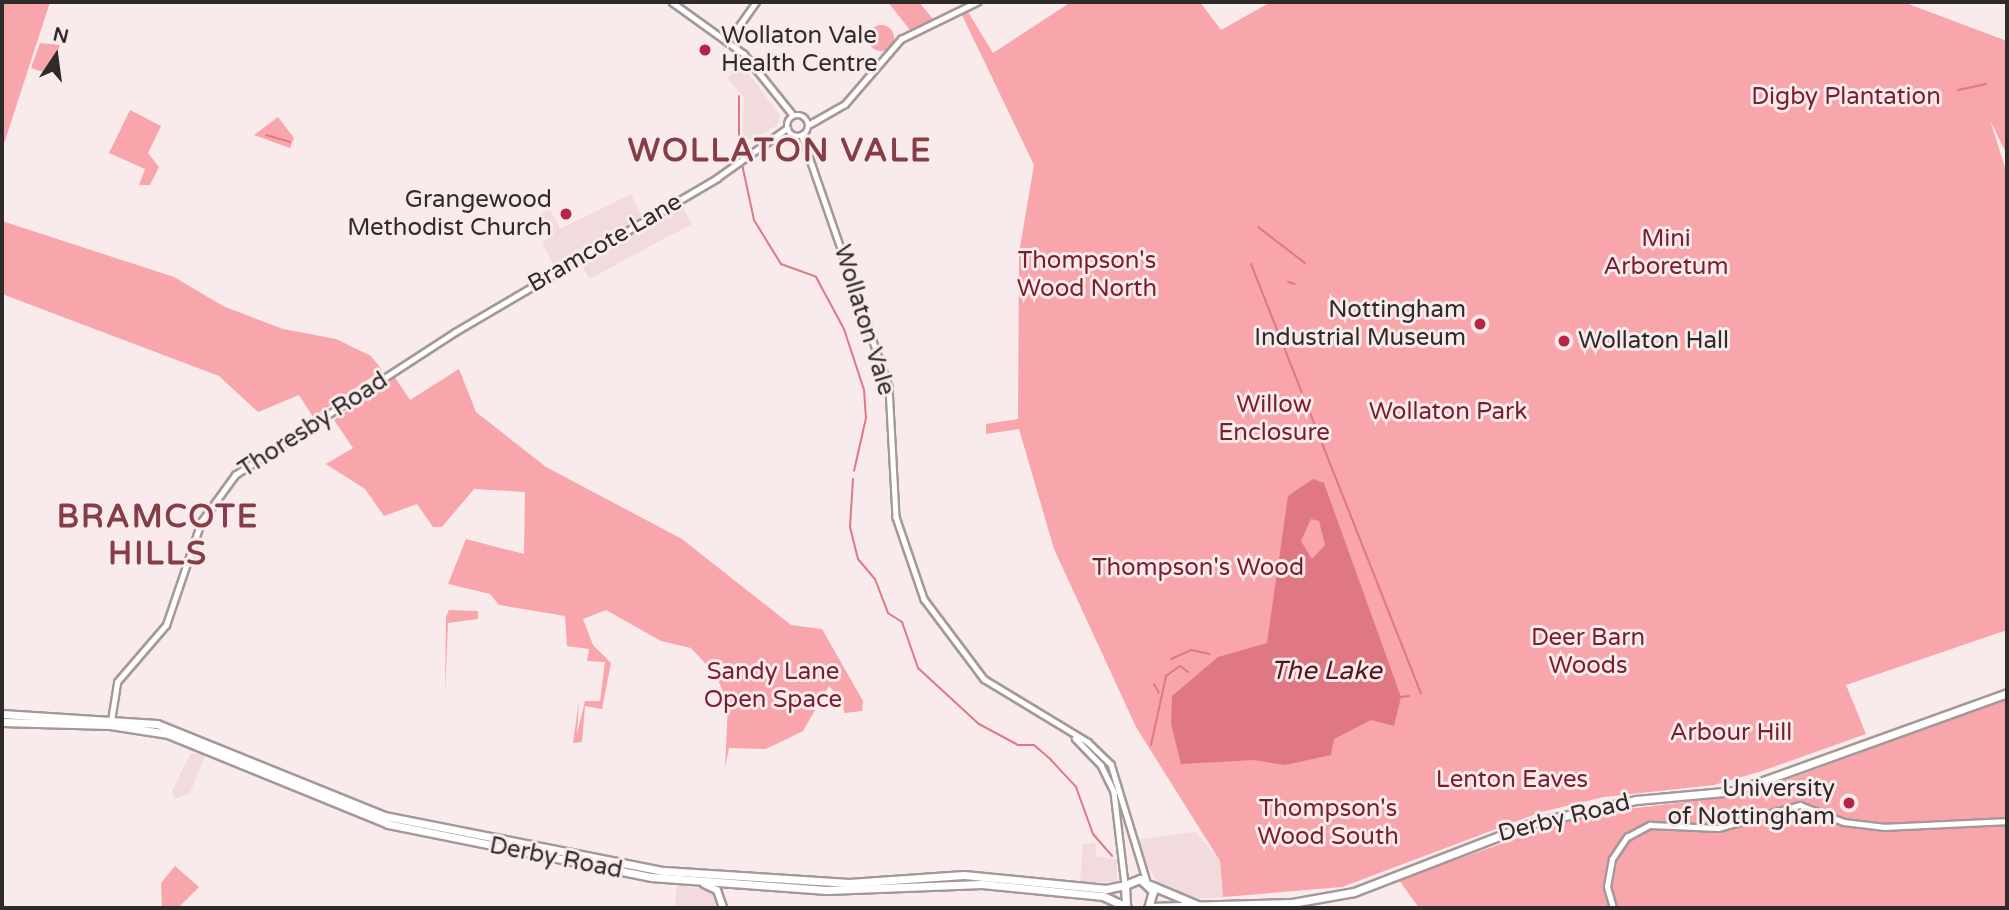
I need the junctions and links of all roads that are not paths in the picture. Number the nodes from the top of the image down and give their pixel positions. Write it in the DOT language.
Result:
graph roads {
  1 [pos="671,2"];
  2 [pos="756,2"];
  3 [pos="977,2"];
  4 [pos="729,40"];
  5 [pos="793,115"];
  6 [pos="810,124"];
  7 [pos="787,128"];
  8 [pos="802,136"];
  9 [pos="455,332"];
  10 [pos="2007,693"];
  11 [pos="2,714"];
  12 [pos="111,721"];
  13 [pos="2,722"];
  14 [pos="1069,733"];
  15 [pos="1122,787"];
  16 [pos="1114,791"];
  17 [pos="2007,821"];
  18 [pos="1134,844"];
  19 [pos="1125,845"];
  20 [pos="724,881"];
  21 [pos="1148,883"];
  22 [pos="704,884"];
  23 [pos="1125,884"];
  24 [pos="1200,906"];
  25 [pos="723,908"];
  26 [pos="1128,908"];
  27 [pos="1148,908"];
  28 [pos="1613,908"];
  1 -- 4 [label="street"];
  2 -- 4 [label="street"];
  3 -- 6 [label="street"];
  4 -- 5 [label="street"];
  5 -- 6 [label="street"];
  5 -- 7 [label="street"];
  6 -- 8 [label="street"];
  7 -- 8 [label="street"];
  7 -- 9 [label="street, Bramcote Lane"];
  8 -- 14 [label="street, Wollaton Vale"];
  9 -- 12 [label="street, Thoresby Road"];
  10 -- 24 [label="highway, Derby Road"];
  11 -- 12 [label="highway, Derby Road"];
  12 -- 13 [label="highway, Derby Road"];
  12 -- 20 [label="highway, Derby Road"];
  12 -- 22 [label="highway, Derby Road"];
  14 -- 15 [label="street, Wollaton Vale"];
  14 -- 16 [label="street, Wollaton Vale"];
  15 -- 16 [label="street"];
  15 -- 18 [label="street, Wollaton Vale"];
  16 -- 19 [label="street, Wollaton Vale"];
  17 -- 28 [label="street"];
  18 -- 19 [label="street"];
  18 -- 21 [label="street, Wollaton Vale"];
  19 -- 23 [label="street, Wollaton Vale"];
  20 -- 22 [label="highway, Derby Road"];
  20 -- 23 [label="highway, Derby Road"];
  20 -- 25 [label="main road"];
  20 -- 26 [label="highway, Derby Road"];
  21 -- 23 [label="highway, Derby Road"];
  21 -- 24 [label="highway, Derby Road"];
  21 -- 27 [label="highway"];
  22 -- 25 [label="main road"];
  23 -- 26 [label="highway"];
  24 -- 27 [label="highway, Derby Road"];
}
